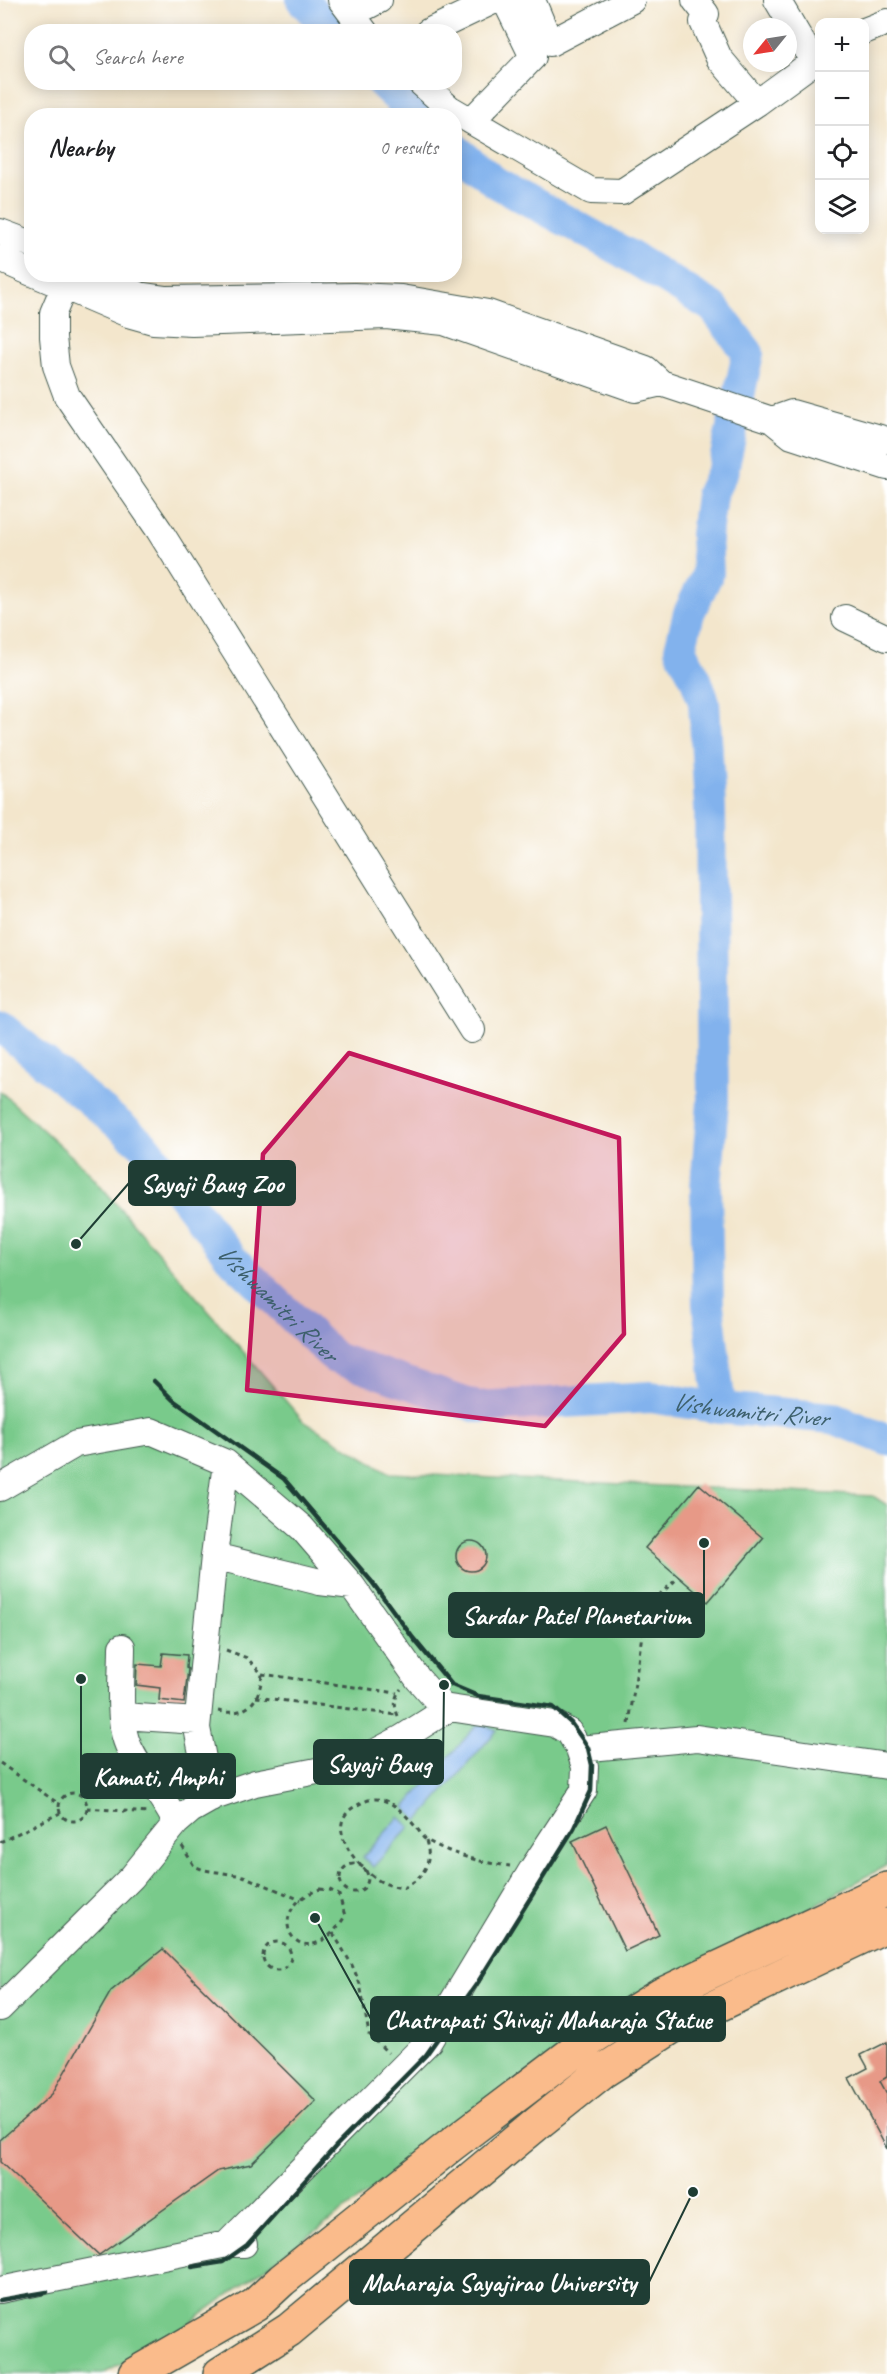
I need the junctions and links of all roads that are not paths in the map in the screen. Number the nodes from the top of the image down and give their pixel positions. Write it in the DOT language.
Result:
graph roads {
  1 [pos="379,0"];
  2 [pos="495,0"];
  3 [pos="506,0"];
  4 [pos="531,0"];
  5 [pos="632,0"];
  6 [pos="695,0"];
  7 [pos="777,0"];
  8 [pos="353,15"];
  9 [pos="887,22"];
  10 [pos="445,24"];
  11 [pos="869,30"];
  12 [pos="815,57"];
  13 [pos="815,60"];
  14 [pos="429,90"];
  15 [pos="757,103"];
  16 [pos="449,108"];
  17 [pos="462,116"];
  18 [pos="471,121"];
  19 [pos="0,232"];
  20 [pos="24,241"];
  21 [pos="0,259"];
  22 [pos="24,270"];
  23 [pos="52,282"];
  24 [pos="112,282"];
  25 [pos="64,287"];
  26 [pos="150,308"];
  27 [pos="772,420"];
  28 [pos="887,440"];
  29 [pos="887,467"];
  30 [pos="845,618"];
  31 [pos="887,638"];
  32 [pos="472,1030"];
  33 [pos="226,1463"];
  34 [pos="0,1488"];
  35 [pos="214,1556"];
  36 [pos="352,1586"];
  37 [pos="122,1647"];
  38 [pos="458,1710"];
  39 [pos="198,1714"];
  40 [pos="123,1716"];
  41 [pos="579,1749"];
  42 [pos="887,1766"];
  43 [pos="211,1799"];
  44 [pos="173,1822"];
  45 [pos="887,1889"];
  46 [pos="887,1925"];
  47 [pos="0,2008"];
  48 [pos="0,2290"];
  49 [pos="135,2374"];
  50 [pos="220,2374"];
  1 -- 8 [label="street"];
  2 -- 10 [label="street"];
  3 -- 18 [label="street"];
  4 -- 5 [label="street"];
  6 -- 15 [label="street"];
  7 -- 12 [label="street"];
  9 -- 11 [label="street"];
  13 -- 15 [label="street"];
  14 -- 16 [label="street"];
  15 -- 18 [label="street"];
  17 -- 18 [label="street"];
  19 -- 20 [label="street"];
  21 -- 22 [label="street"];
  23 -- 25 [label="street"];
  24 -- 26 [label="street"];
  25 -- 26 [label="street"];
  25 -- 32 [label="street"];
  26 -- 27 [label="street"];
  27 -- 28 [label="street"];
  27 -- 29 [label="street"];
  30 -- 31 [label="street"];
  33 -- 34 [label="street"];
  33 -- 35 [label="street"];
  33 -- 36 [label="street"];
  35 -- 36 [label="street"];
  35 -- 39 [label="street"];
  36 -- 38 [label="street"];
  37 -- 40 [label="street"];
  38 -- 41 [label="street"];
  38 -- 43 [label="street"];
  39 -- 40 [label="street"];
  39 -- 43 [label="street"];
  40 -- 44 [label="street"];
  41 -- 42 [label="street"];
  41 -- 48 [label="street"];
  43 -- 44 [label="street"];
  44 -- 47 [label="street"];
  45 -- 49 [label="highway"];
  46 -- 50 [label="highway"];
}
